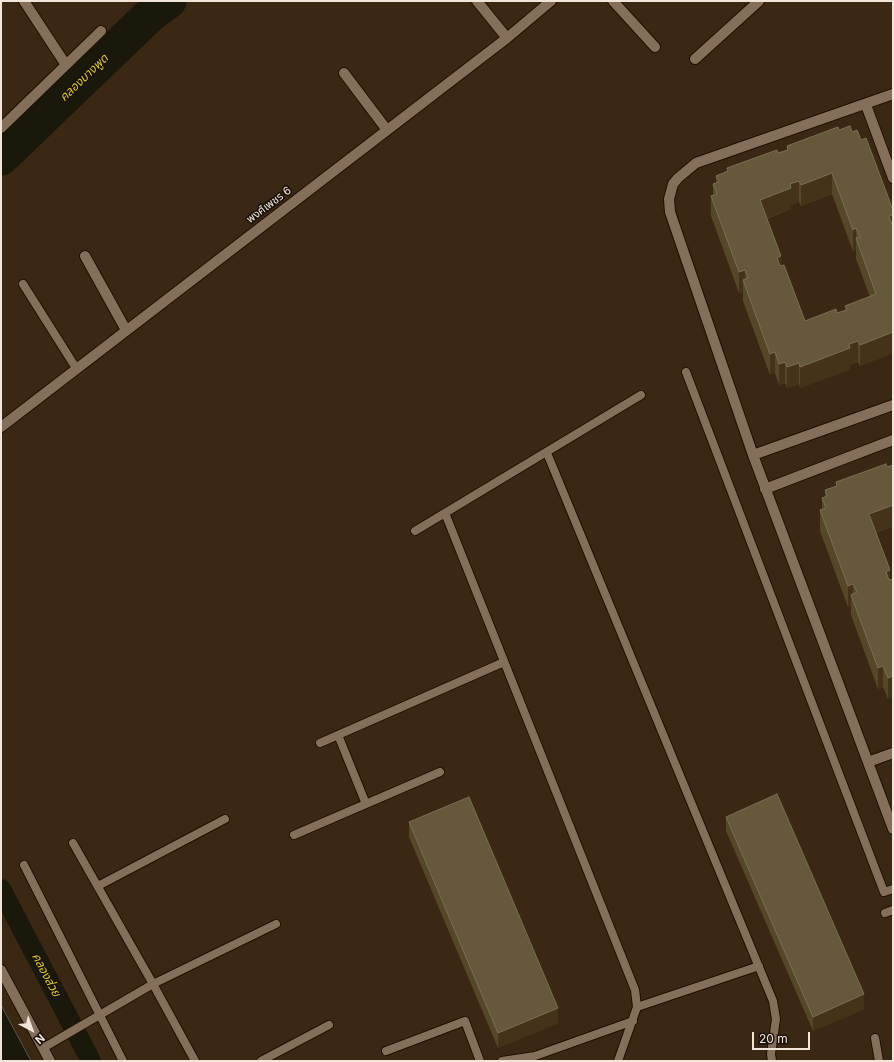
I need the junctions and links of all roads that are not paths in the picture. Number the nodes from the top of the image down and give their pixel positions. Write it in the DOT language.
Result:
graph roads {
  1 [pos="24,1"];
  2 [pos="476,1"];
  3 [pos="552,1"];
  4 [pos="613,1"];
  5 [pos="759,1"];
  6 [pos="101,31"];
  7 [pos="507,38"];
  8 [pos="654,47"];
  9 [pos="695,59"];
  10 [pos="66,65"];
  11 [pos="344,73"];
  12 [pos="893,94"];
  13 [pos="866,105"];
  14 [pos="1,128"];
  15 [pos="387,130"];
  16 [pos="893,178"];
  17 [pos="85,256"];
  18 [pos="24,284"];
  19 [pos="126,330"];
  20 [pos="76,368"];
  21 [pos="686,372"];
  22 [pos="641,395"];
  23 [pos="893,405"];
  24 [pos="1,427"];
  25 [pos="893,440"];
  26 [pos="547,453"];
  27 [pos="753,455"];
  28 [pos="765,489"];
  29 [pos="445,512"];
  30 [pos="415,531"];
  31 [pos="504,662"];
  32 [pos="338,735"];
  33 [pos="320,743"];
  34 [pos="893,753"];
  35 [pos="868,762"];
  36 [pos="440,772"];
  37 [pos="366,804"];
  38 [pos="225,819"];
  39 [pos="893,829"];
  40 [pos="294,835"];
  41 [pos="73,843"];
  42 [pos="24,866"];
  43 [pos="98,886"];
  44 [pos="893,889"];
  45 [pos="276,924"];
  46 [pos="759,966"];
  47 [pos="1,970"];
  48 [pos="153,984"];
  49 [pos="637,1007"];
  50 [pos="101,1014"];
  51 [pos="633,1021"];
  52 [pos="329,1025"];
  53 [pos="875,1038"];
  54 [pos="43,1048"];
  55 [pos="386,1051"];
  56 [pos="50,1061"];
  57 [pos="123,1061"];
  58 [pos="195,1061"];
  59 [pos="261,1061"];
  60 [pos="480,1061"];
  61 [pos="502,1061"];
  62 [pos="618,1061"];
  63 [pos="772,1061"];
  64 [pos="880,1061"];
  1 -- 10 [label="street"];
  2 -- 7 [label="street"];
  3 -- 7 [label="street, พงศ์เพชร 6"];
  4 -- 8 [label="street"];
  5 -- 9 [label="street"];
  6 -- 10 [label="street"];
  7 -- 15 [label="street, พงศ์เพชร 6"];
  10 -- 14 [label="street"];
  11 -- 15 [label="street"];
  12 -- 13 [label="street"];
  13 -- 16 [label="street"];
  13 -- 27 [label="street"];
  15 -- 19 [label="street, พงศ์เพชร 6"];
  17 -- 19 [label="street"];
  18 -- 20 [label="lane"];
  19 -- 20 [label="street, พงศ์เพชร 6"];
  20 -- 24 [label="street, พงศ์เพชร 6"];
  21 -- 44 [label="lane"];
  22 -- 26 [label="lane"];
  23 -- 27 [label="street"];
  25 -- 28 [label="street"];
  26 -- 29 [label="lane"];
  26 -- 46 [label="lane"];
  27 -- 28 [label="street"];
  28 -- 35 [label="street"];
  29 -- 30 [label="lane"];
  29 -- 31 [label="lane"];
  31 -- 32 [label="lane"];
  31 -- 49 [label="lane"];
  32 -- 33 [label="lane"];
  32 -- 37 [label="lane"];
  34 -- 35 [label="street"];
  35 -- 39 [label="street"];
  36 -- 37 [label="lane"];
  37 -- 40 [label="lane"];
  38 -- 43 [label="lane"];
  41 -- 43 [label="lane"];
  42 -- 50 [label="lane"];
  43 -- 48 [label="lane"];
  45 -- 48 [label="lane"];
  46 -- 49 [label="lane"];
  46 -- 63 [label="lane"];
  47 -- 54 [label="street"];
  48 -- 50 [label="lane"];
  48 -- 58 [label="lane"];
  49 -- 51 [label="lane"];
  50 -- 54 [label="lane"];
  50 -- 57 [label="lane"];
  51 -- 61 [label="lane"];
  51 -- 62 [label="lane"];
  52 -- 59 [label="lane"];
  53 -- 64 [label="lane"];
  54 -- 56 [label="street"];
  55 -- 60 [label="lane"];
}
